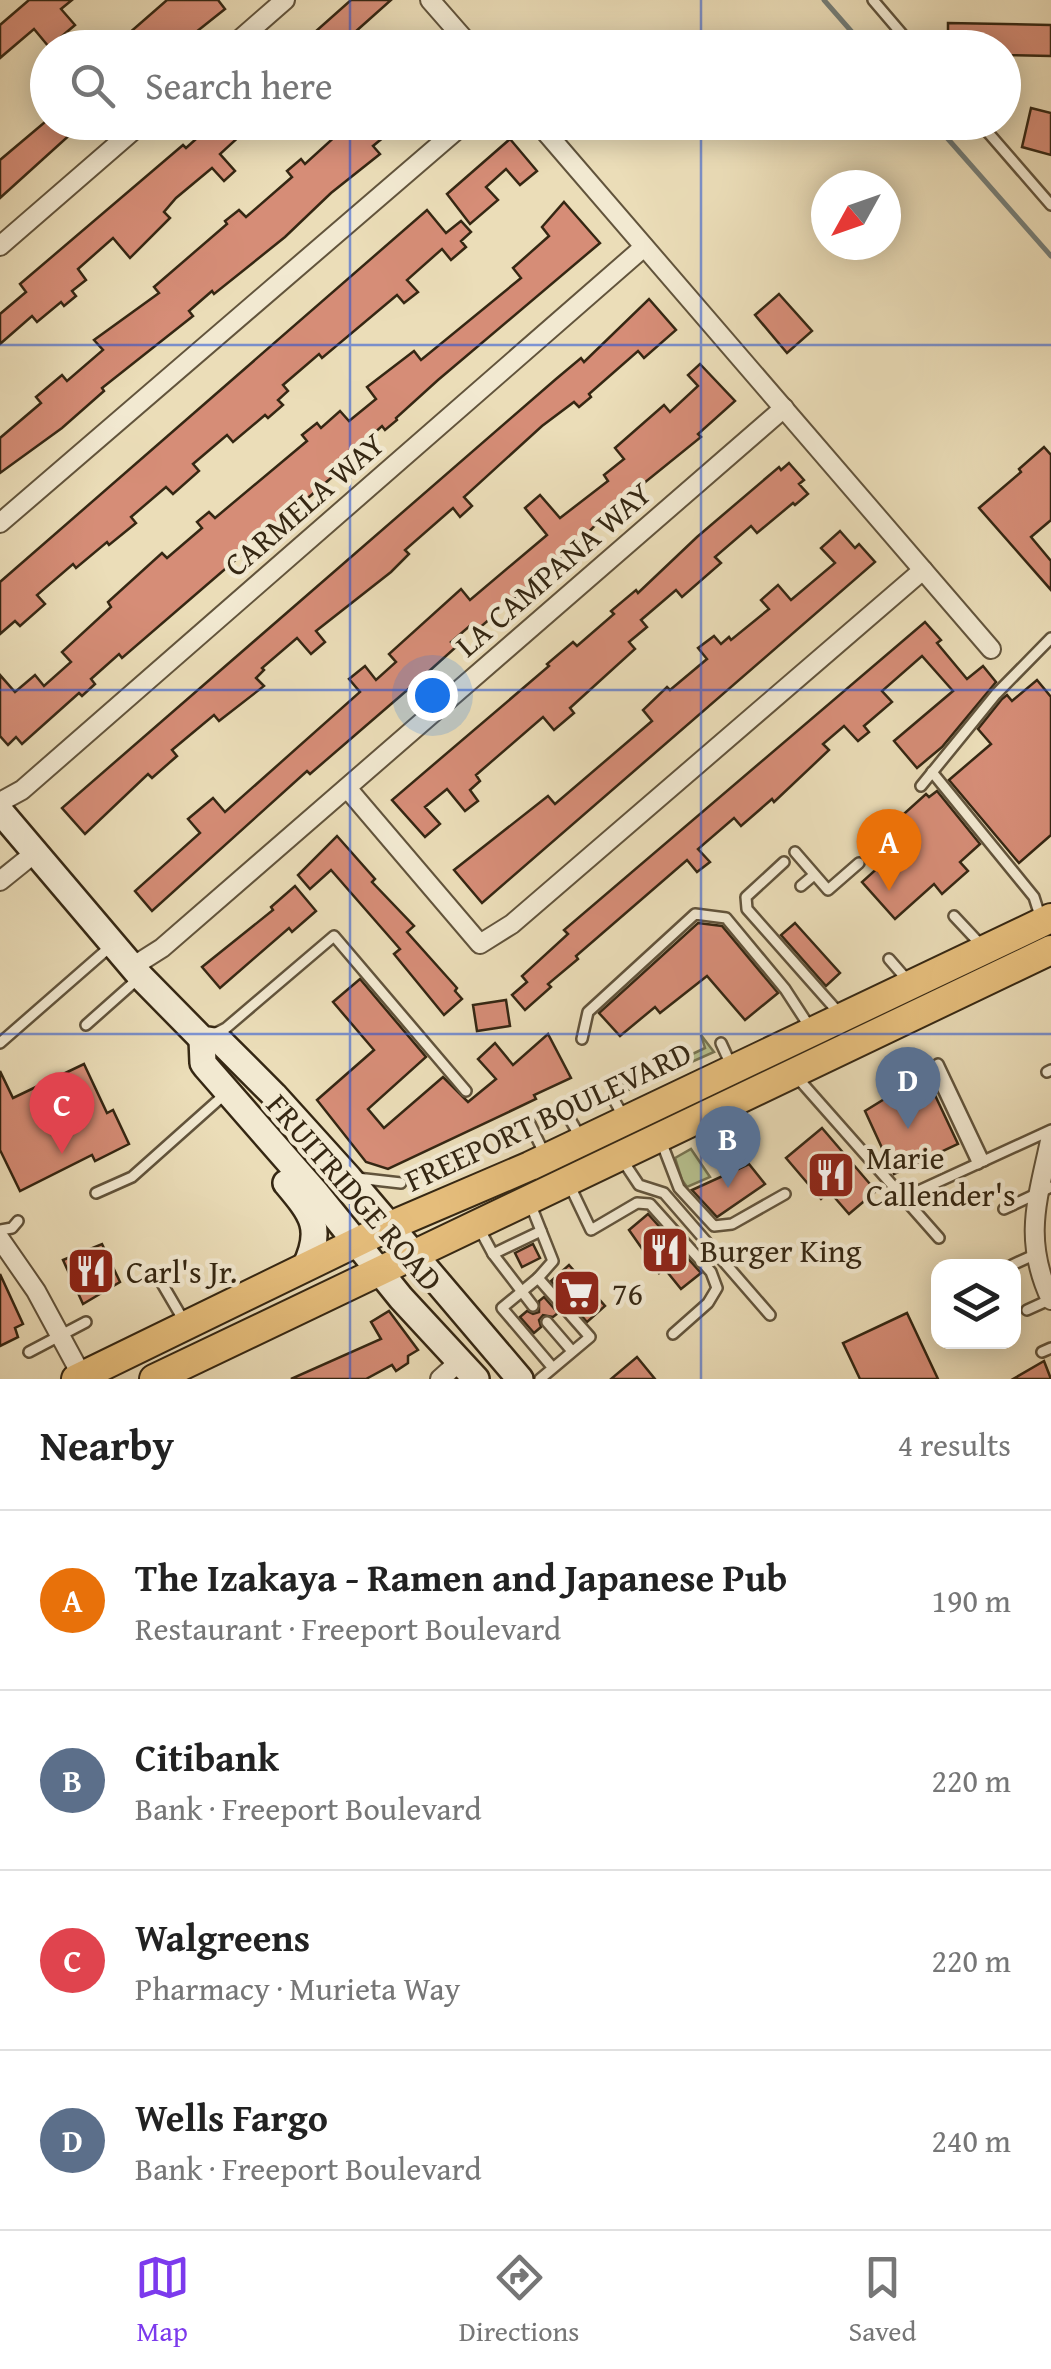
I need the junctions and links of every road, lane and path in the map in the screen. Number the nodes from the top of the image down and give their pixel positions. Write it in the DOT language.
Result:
graph roads {
  1 [pos="285,0"];
  2 [pos="430,0"];
  3 [pos="873,0"];
  4 [pos="251,30"];
  5 [pos="456,30"];
  6 [pos="899,30"];
  7 [pos="122,140"];
  8 [pos="445,140"];
  9 [pos="552,140"];
  10 [pos="995,140"];
  11 [pos="1051,205"];
  12 [pos="0,246"];
  13 [pos="644,247"];
  14 [pos="784,408"];
  15 [pos="0,523"];
  16 [pos="923,570"];
  17 [pos="1051,638"];
  18 [pos="991,649"];
  19 [pos="932,772"];
  20 [pos="921,786"];
  21 [pos="348,788"];
  22 [pos="0,802"];
  23 [pos="0,812"];
  24 [pos="36,852"];
  25 [pos="794,852"];
  26 [pos="784,862"];
  27 [pos="859,862"];
  28 [pos="814,874"];
  29 [pos="0,882"];
  30 [pos="801,886"];
  31 [pos="954,916"];
  32 [pos="1049,933"];
  33 [pos="113,945"];
  34 [pos="985,949"];
  35 [pos="889,959"];
  36 [pos="136,972"];
  37 [pos="911,984"];
  38 [pos="842,1017"];
  39 [pos="86,1025"];
  40 [pos="813,1031"];
  41 [pos="202,1039"];
  42 [pos="582,1039"];
  43 [pos="721,1042"];
  44 [pos="0,1043"];
  45 [pos="935,1065"];
  46 [pos="733,1069"];
  47 [pos="794,1074"];
  48 [pos="466,1090"];
  49 [pos="226,1092"];
  50 [pos="725,1107"];
  51 [pos="563,1108"];
  52 [pos="530,1124"];
  53 [pos="1051,1133"];
  54 [pos="737,1135"];
  55 [pos="660,1138"];
  56 [pos="582,1141"];
  57 [pos="620,1157"];
  58 [pos="546,1158"];
  59 [pos="981,1163"];
  60 [pos="349,1178"];
  61 [pos="568,1182"];
  62 [pos="401,1183"];
  63 [pos="1045,1190"];
  64 [pos="96,1193"];
  65 [pos="785,1194"];
  66 [pos="904,1198"];
  67 [pos="529,1201"];
  68 [pos="1004,1209"];
  69 [pos="18,1221"];
  70 [pos="390,1226"];
  71 [pos="478,1226"];
  72 [pos="0,1230"];
  73 [pos="541,1231"];
  74 [pos="939,1238"];
  75 [pos="0,1239"];
  76 [pos="356,1242"];
  77 [pos="493,1254"];
  78 [pos="415,1256"];
  79 [pos="1034,1256"];
  80 [pos="1021,1261"];
  81 [pos="305,1267"];
  82 [pos="380,1272"];
  83 [pos="538,1278"];
  84 [pos="160,1280"];
  85 [pos="520,1293"];
  86 [pos="1051,1300"];
  87 [pos="533,1306"];
  88 [pos="1026,1310"];
  89 [pos="770,1315"];
  90 [pos="86,1322"];
  91 [pos="546,1322"];
  92 [pos="185,1324"];
  93 [pos="674,1334"];
  94 [pos="61,1336"];
  95 [pos="572,1351"];
  96 [pos="29,1352"];
  97 [pos="553,1368"];
  98 [pos="459,1373"];
  99 [pos="79,1377"];
  100 [pos="154,1379"];
  101 [pos="520,1379"];
  102 [pos="540,1379"];
  1 -- 4 [label="street"];
  2 -- 5 [label="street"];
  3 -- 6 [label="lane"];
  7 -- 12 [label="street"];
  8 -- 15 [label="street"];
  9 -- 13 [label="street"];
  10 -- 11 [label="lane"];
  13 -- 14 [label="street"];
  13 -- 22 [label="street, CARMELA WAY"];
  14 -- 16 [label="street"];
  14 -- 21 [label="street, LA CAMPANA WAY"];
  16 -- 18 [label="street"];
  16 -- 21 [label="street"];
  17 -- 19 [label="lane"];
  19 -- 20 [label="lane"];
  19 -- 32 [label="lane"];
  21 -- 36 [label="street, LA CAMPANA WAY"];
  23 -- 24 [label="main road, FRUITRIDGE ROAD"];
  24 -- 29 [label="street"];
  24 -- 33 [label="main road, FRUITRIDGE ROAD"];
  25 -- 28 [label="lane"];
  26 -- 38 [label="lane"];
  27 -- 28 [label="lane"];
  28 -- 30 [label="lane"];
  31 -- 34 [label="lane"];
  32 -- 34 [label="main road, FREEPORT BOULEVARD"];
  32 -- 47 [label="main road, FREEPORT BOULEVARD"];
  33 -- 36 [label="main road, FRUITRIDGE ROAD"];
  33 -- 44 [label="lane"];
  34 -- 37 [label="main road, FREEPORT BOULEVARD"];
  35 -- 37 [label="lane"];
  36 -- 39 [label="lane"];
  36 -- 41 [label="main road, FRUITRIDGE ROAD"];
  37 -- 38 [label="main road, FREEPORT BOULEVARD"];
  38 -- 40 [label="main road, FREEPORT BOULEVARD"];
  40 -- 42 [label="lane"];
  40 -- 46 [label="main road, FREEPORT BOULEVARD"];
  41 -- 48 [label="lane"];
  41 -- 49 [label="main road, FRUITRIDGE ROAD"];
  41 -- 60 [label="main road, FRUITRIDGE ROAD"];
  43 -- 46 [label="lane"];
  45 -- 59 [label="lane"];
  46 -- 56 [label="main road, FREEPORT BOULEVARD"];
  47 -- 50 [label="main road, FREEPORT BOULEVARD"];
  47 -- 66 [label="lane"];
  49 -- 64 [label="lane"];
  49 -- 76 [label="main road, FRUITRIDGE ROAD"];
  49 -- 81 [label="main road"];
  50 -- 54 [label="lane"];
  50 -- 55 [label="main road, FREEPORT BOULEVARD"];
  51 -- 56 [label="lane"];
  52 -- 58 [label="lane"];
  53 -- 59 [label="lane"];
  53 -- 63 [label="street"];
  55 -- 57 [label="main road, FREEPORT BOULEVARD"];
  55 -- 65 [label="lane"];
  56 -- 58 [label="main road, FREEPORT BOULEVARD"];
  57 -- 61 [label="main road, FREEPORT BOULEVARD"];
  57 -- 89 [label="lane"];
  58 -- 70 [label="main road, FREEPORT BOULEVARD"];
  59 -- 66 [label="lane"];
  60 -- 62 [label="lane"];
  60 -- 70 [label="main road, FRUITRIDGE ROAD"];
  61 -- 67 [label="main road, FREEPORT BOULEVARD"];
  61 -- 93 [label="lane"];
  63 -- 68 [label="lane"];
  63 -- 79 [label="street"];
  66 -- 74 [label="lane"];
  67 -- 71 [label="main road, FREEPORT BOULEVARD"];
  67 -- 73 [label="lane"];
  69 -- 72 [label="lane"];
  70 -- 76 [label="main road, FREEPORT BOULEVARD"];
  70 -- 78 [label="main road, FRUITRIDGE ROAD"];
  71 -- 77 [label="lane"];
  71 -- 78 [label="main road, FREEPORT BOULEVARD"];
  73 -- 77 [label="lane"];
  73 -- 83 [label="lane"];
  75 -- 94 [label="street"];
  76 -- 81 [label="main road, FREEPORT BOULEVARD"];
  76 -- 82 [label="main road, FRUITRIDGE ROAD"];
  77 -- 85 [label="lane"];
  78 -- 82 [label="main road, FREEPORT BOULEVARD"];
  78 -- 101 [label="main road, FRUITRIDGE ROAD"];
  79 -- 80 [label="lane"];
  79 -- 86 [label="street"];
  81 -- 92 [label="main road, FREEPORT BOULEVARD"];
  82 -- 98 [label="main road, FRUITRIDGE ROAD"];
  82 -- 100 [label="main road, FREEPORT BOULEVARD"];
  83 -- 85 [label="lane"];
  83 -- 95 [label="lane"];
  84 -- 92 [label="lane"];
  85 -- 87 [label="lane"];
  85 -- 97 [label="lane"];
  86 -- 88 [label="lane"];
  90 -- 94 [label="lane"];
  91 -- 95 [label="lane"];
  92 -- 99 [label="main road, FREEPORT BOULEVARD"];
  94 -- 96 [label="lane"];
  94 -- 99 [label="street"];
  95 -- 97 [label="lane"];
  97 -- 102 [label="lane"];
}
